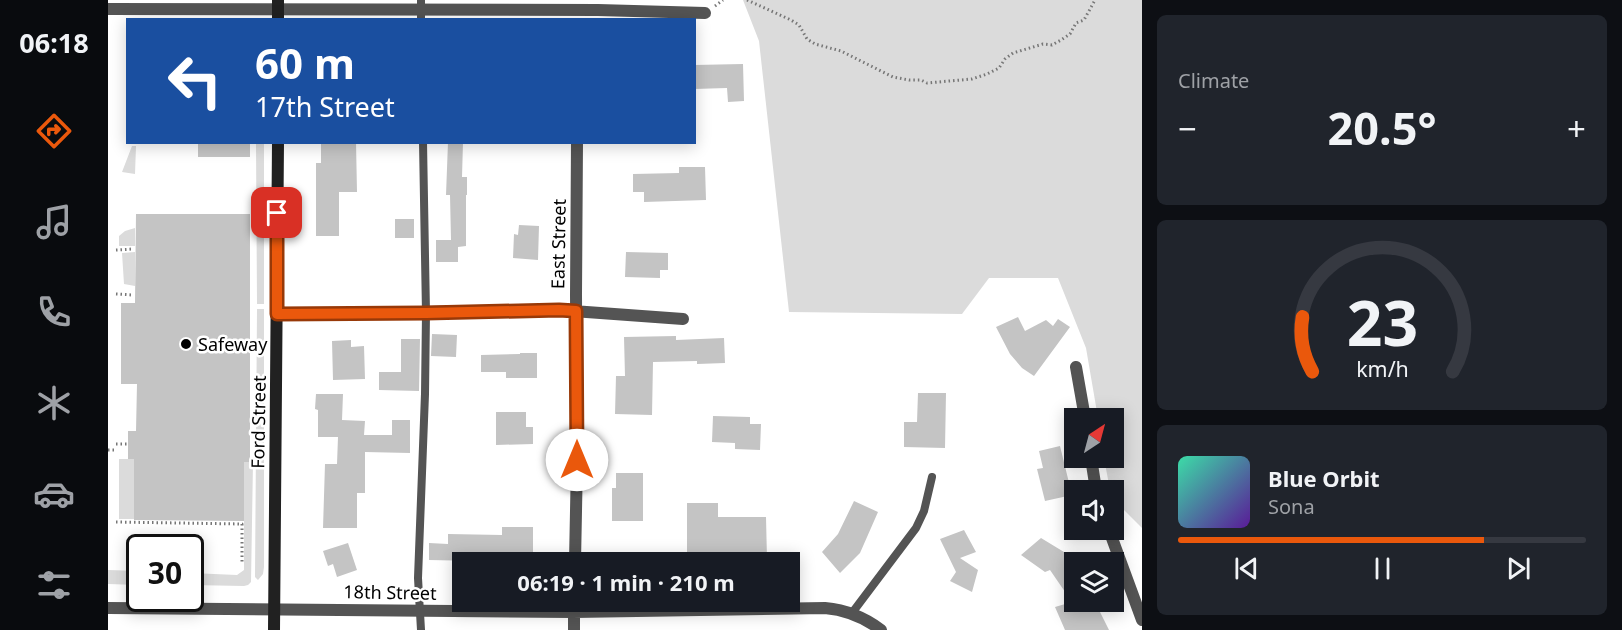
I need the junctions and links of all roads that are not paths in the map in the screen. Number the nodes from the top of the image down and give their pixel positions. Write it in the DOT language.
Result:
graph roads {
  1 [pos="108,9"];
  2 [pos="278,10"];
  3 [pos="421,10"];
  4 [pos="575,10"];
  5 [pos="705,13"];
  6 [pos="278,144"];
  7 [pos="423,144"];
  8 [pos="577,144"];
  9 [pos="576,311"];
  10 [pos="426,313"];
  11 [pos="277,314"];
  12 [pos="683,319"];
  13 [pos="1076,367"];
  14 [pos="1083,408"];
  15 [pos="932,477"];
  16 [pos="1113,540"];
  17 [pos="575,552"];
  18 [pos="108,608"];
  19 [pos="274,608"];
  20 [pos="800,608"];
  21 [pos="452,609"];
  22 [pos="421,610"];
  23 [pos="574,612"];
  24 [pos="852,613"];
  25 [pos="1142,620"];
  26 [pos="274,630"];
  27 [pos="421,630"];
  28 [pos="574,630"];
  29 [pos="881,630"];
  1 -- 2 [label="street"];
  2 -- 3 [label="street"];
  3 -- 4 [label="street"];
  4 -- 5 [label="street"];
  6 -- 11 [label="main road, Ford Street"];
  7 -- 10 [label="lane"];
  8 -- 9 [label="street, East Street"];
  9 -- 10 [label="street"];
  9 -- 12 [label="street"];
  9 -- 17 [label="street, East Street"];
  10 -- 11 [label="street"];
  10 -- 22 [label="lane"];
  11 -- 19 [label="main road, Ford Street"];
  13 -- 14 [label="street"];
  15 -- 24 [label="lane"];
  16 -- 25 [label="street"];
  18 -- 19 [label="street, 18th Street"];
  19 -- 22 [label="street, 18th Street"];
  19 -- 26 [label="main road, Ford Street"];
  20 -- 24 [label="street, 18th Street"];
  21 -- 22 [label="street, 18th Street"];
  22 -- 27 [label="lane"];
  23 -- 28 [label="street"];
  24 -- 29 [label="street, 18th Street"];
}
